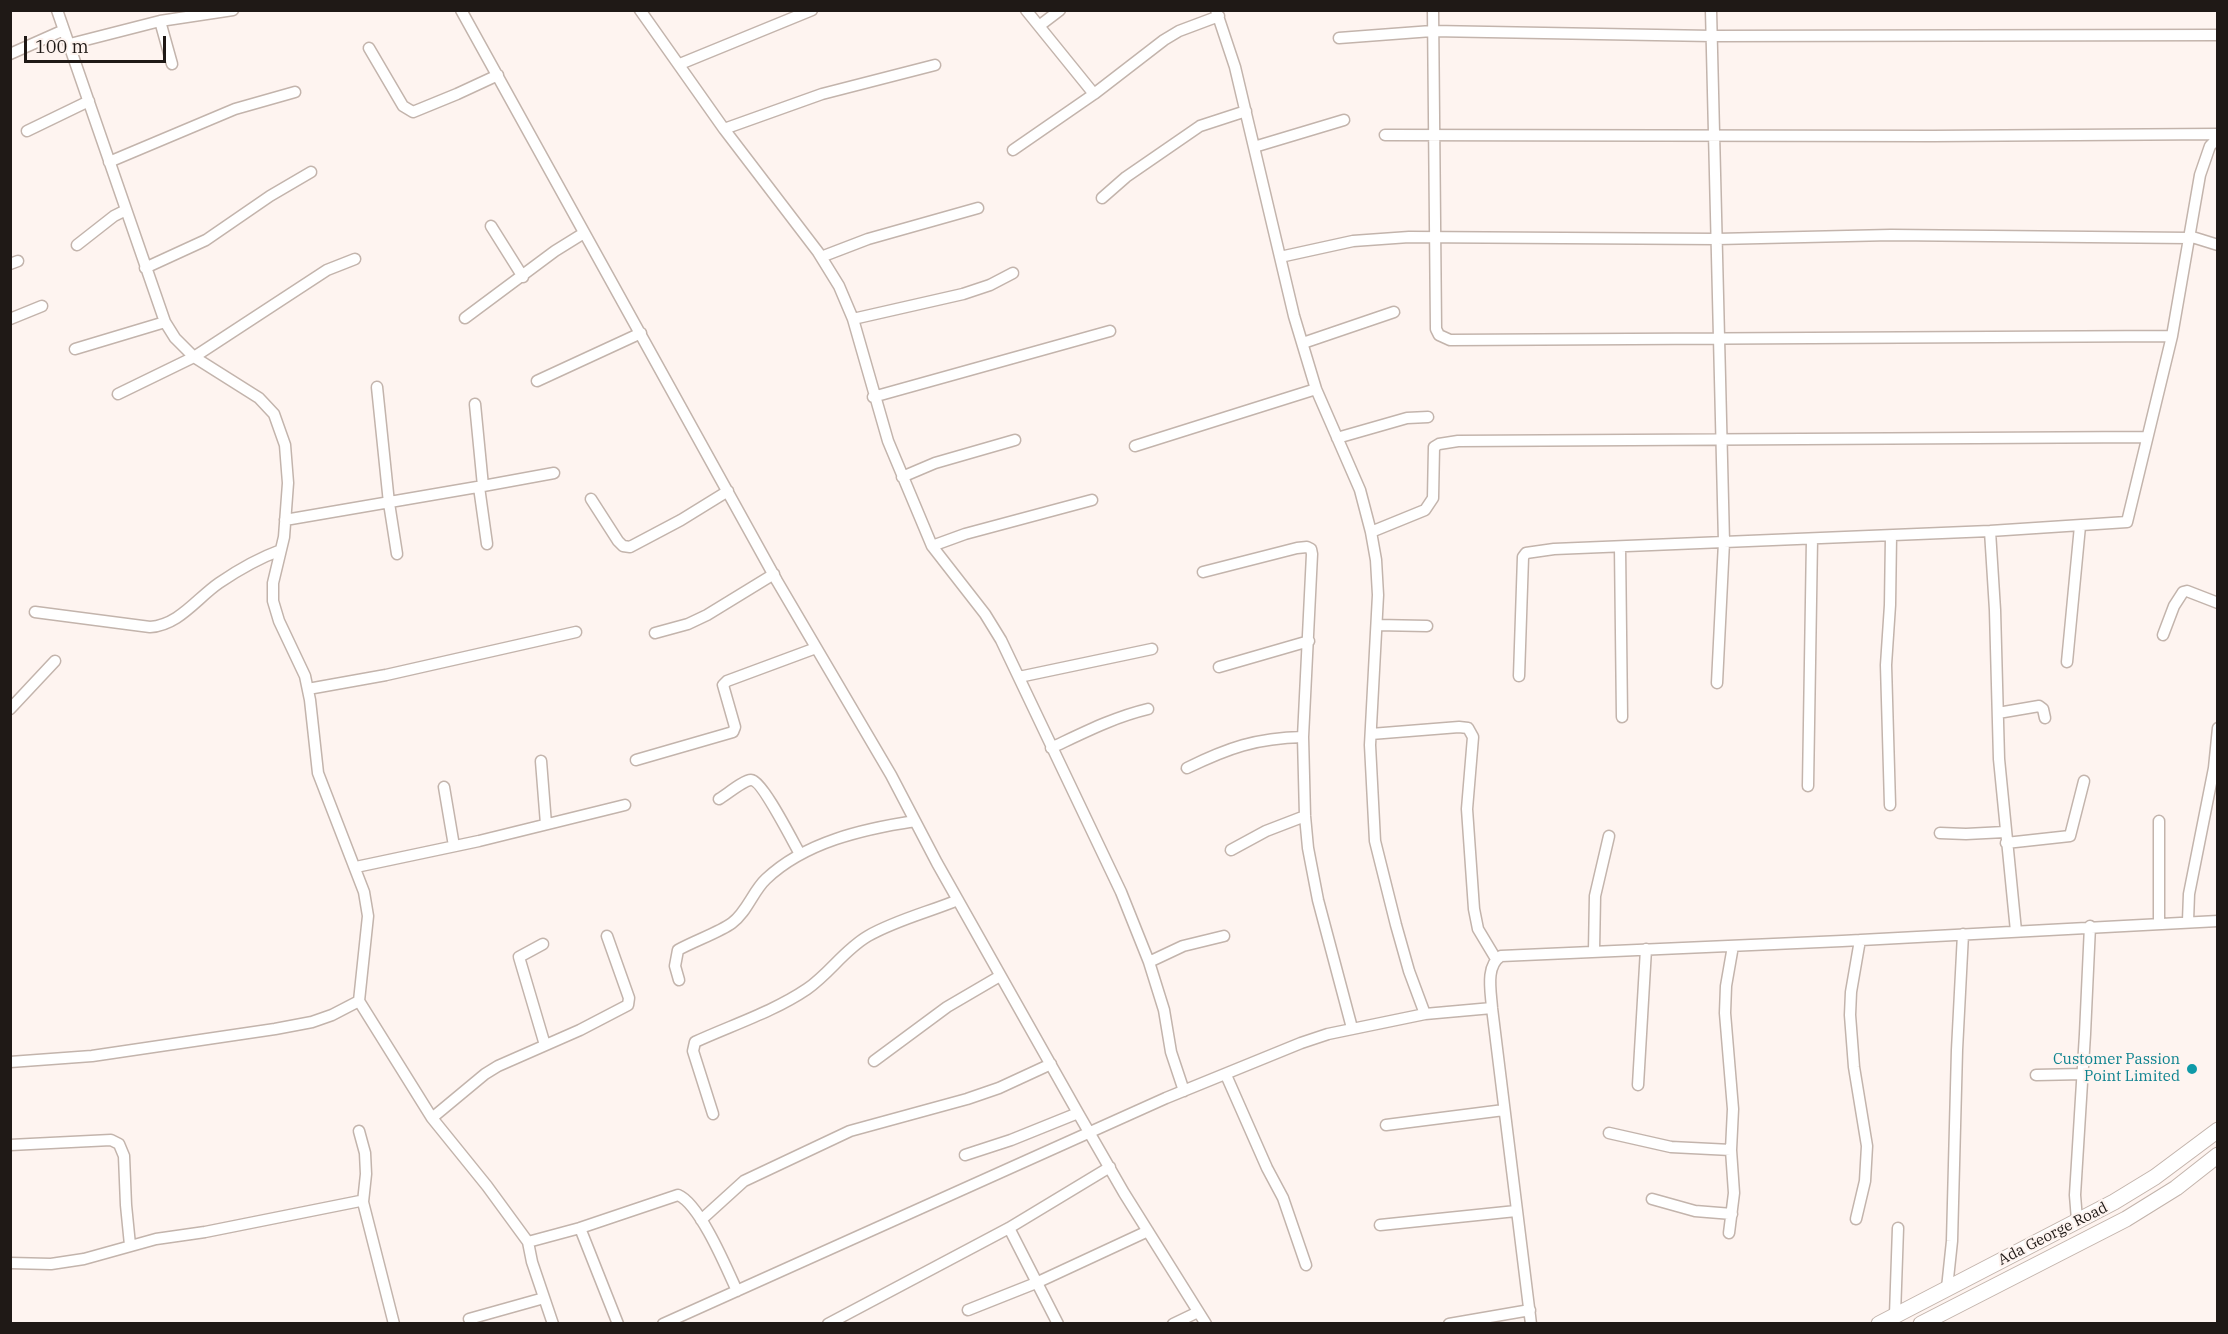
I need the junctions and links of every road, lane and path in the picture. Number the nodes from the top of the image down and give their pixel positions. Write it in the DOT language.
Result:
graph roads {
  1 [pos="57,10"];
  2 [pos="233,10"];
  3 [pos="461,10"];
  4 [pos="640,10"];
  5 [pos="812,10"];
  6 [pos="1026,10"];
  7 [pos="1060,10"];
  8 [pos="1432,10"];
  9 [pos="1711,10"];
  10 [pos="1218,13"];
  11 [pos="159,21"];
  12 [pos="1039,26"];
  13 [pos="64,30"];
  14 [pos="1432,31"];
  15 [pos="2217,35"];
  16 [pos="1712,36"];
  17 [pos="1339,38"];
  18 [pos="70,44"];
  19 [pos="369,48"];
  20 [pos="10,54"];
  21 [pos="172,64"];
  22 [pos="680,64"];
  23 [pos="935,65"];
  24 [pos="498,75"];
  25 [pos="295,92"];
  26 [pos="1094,94"];
  27 [pos="89,101"];
  28 [pos="1246,111"];
  29 [pos="1344,120"];
  30 [pos="724,129"];
  31 [pos="27,131"];
  32 [pos="1385,135"];
  33 [pos="1435,136"];
  34 [pos="1713,136"];
  35 [pos="2217,136"];
  36 [pos="1254,147"];
  37 [pos="1013,150"];
  38 [pos="110,162"];
  39 [pos="311,172"];
  40 [pos="1102,198"];
  41 [pos="978,208"];
  42 [pos="126,210"];
  43 [pos="491,226"];
  44 [pos="584,233"];
  45 [pos="2189,237"];
  46 [pos="1434,238"];
  47 [pos="1717,239"];
  48 [pos="77,245"];
  49 [pos="2217,245"];
  50 [pos="821,257"];
  51 [pos="1280,257"];
  52 [pos="355,259"];
  53 [pos="146,268"];
  54 [pos="1013,273"];
  55 [pos="523,277"];
  56 [pos="42,306"];
  57 [pos="1394,312"];
  58 [pos="465,318"];
  59 [pos="10,319"];
  60 [pos="853,319"];
  61 [pos="165,322"];
  62 [pos="1110,331"];
  63 [pos="641,333"];
  64 [pos="2172,336"];
  65 [pos="1718,338"];
  66 [pos="1302,343"];
  67 [pos="75,349"];
  68 [pos="194,357"];
  69 [pos="537,381"];
  70 [pos="377,387"];
  71 [pos="1316,389"];
  72 [pos="118,394"];
  73 [pos="873,397"];
  74 [pos="475,404"];
  75 [pos="1428,417"];
  76 [pos="2147,437"];
  77 [pos="1338,438"];
  78 [pos="1720,439"];
  79 [pos="1015,440"];
  80 [pos="1135,446"];
  81 [pos="554,473"];
  82 [pos="902,477"];
  83 [pos="481,487"];
  84 [pos="728,491"];
  85 [pos="591,499"];
  86 [pos="1092,500"];
  87 [pos="389,503"];
  88 [pos="285,520"];
  89 [pos="2080,526"];
  90 [pos="1990,531"];
  91 [pos="1371,532"];
  92 [pos="1890,536"];
  93 [pos="1812,539"];
  94 [pos="1724,542"];
  95 [pos="487,544"];
  96 [pos="932,546"];
  97 [pos="1620,547"];
  98 [pos="281,550"];
  99 [pos="397,554"];
  100 [pos="1203,572"];
  101 [pos="774,574"];
  102 [pos="2217,603"];
  103 [pos="35,612"];
  104 [pos="1377,625"];
  105 [pos="1427,626"];
  106 [pos="576,632"];
  107 [pos="655,633"];
  108 [pos="2163,635"];
  109 [pos="1309,641"];
  110 [pos="816,648"];
  111 [pos="1152,650"];
  112 [pos="55,661"];
  113 [pos="2067,662"];
  114 [pos="1219,667"];
  115 [pos="1519,676"];
  116 [pos="1019,677"];
  117 [pos="1717,683"];
  118 [pos="308,689"];
  119 [pos="10,709"];
  120 [pos="1148,709"];
  121 [pos="1998,713"];
  122 [pos="1622,717"];
  123 [pos="2045,718"];
  124 [pos="2217,728"];
  125 [pos="1371,734"];
  126 [pos="1303,737"];
  127 [pos="1052,748"];
  128 [pos="636,760"];
  129 [pos="541,761"];
  130 [pos="1187,768"];
  131 [pos="2084,780"];
  132 [pos="1808,786"];
  133 [pos="444,787"];
  134 [pos="719,799"];
  135 [pos="625,805"];
  136 [pos="1890,805"];
  137 [pos="1305,816"];
  138 [pos="915,821"];
  139 [pos="2159,821"];
  140 [pos="546,824"];
  141 [pos="1940,833"];
  142 [pos="1609,836"];
  143 [pos="2006,838"];
  144 [pos="454,846"];
  145 [pos="1231,850"];
  146 [pos="800,854"];
  147 [pos="356,867"];
  148 [pos="958,900"];
  149 [pos="2188,921"];
  150 [pos="2217,921"];
  151 [pos="2159,922"];
  152 [pos="2090,926"];
  153 [pos="2016,931"];
  154 [pos="1963,934"];
  155 [pos="607,936"];
  156 [pos="1224,936"];
  157 [pos="1860,940"];
  158 [pos="543,944"];
  159 [pos="1733,946"];
  160 [pos="1646,949"];
  161 [pos="1594,951"];
  162 [pos="1496,959"];
  163 [pos="1149,962"];
  164 [pos="1000,976"];
  165 [pos="679,980"];
  166 [pos="359,1000"];
  167 [pos="1492,1008"];
  168 [pos="1425,1014"];
  169 [pos="1352,1028"];
  170 [pos="545,1045"];
  171 [pos="874,1061"];
  172 [pos="10,1062"];
  173 [pos="1051,1065"];
  174 [pos="2082,1074"];
  175 [pos="1226,1075"];
  176 [pos="2036,1075"];
  177 [pos="1638,1085"];
  178 [pos="1184,1090"];
  179 [pos="1504,1110"];
  180 [pos="1078,1113"];
  181 [pos="713,1114"];
  182 [pos="432,1118"];
  183 [pos="1386,1125"];
  184 [pos="2217,1130"];
  185 [pos="359,1131"];
  186 [pos="1091,1133"];
  187 [pos="1609,1133"];
  188 [pos="10,1145"];
  189 [pos="1731,1150"];
  190 [pos="965,1155"];
  191 [pos="2217,1155"];
  192 [pos="1110,1167"];
  193 [pos="1652,1199"];
  194 [pos="363,1202"];
  195 [pos="1516,1211"];
  196 [pos="1732,1214"];
  197 [pos="1856,1219"];
  198 [pos="701,1220"];
  199 [pos="2077,1220"];
  200 [pos="1380,1225"];
  201 [pos="580,1228"];
  202 [pos="1009,1228"];
  203 [pos="1898,1228"];
  204 [pos="1148,1231"];
  205 [pos="1729,1233"];
  206 [pos="528,1242"];
  207 [pos="130,1245"];
  208 [pos="10,1263"];
  209 [pos="1306,1264"];
  210 [pos="1036,1283"];
  211 [pos="1947,1288"];
  212 [pos="737,1291"];
  213 [pos="544,1298"];
  214 [pos="968,1310"];
  215 [pos="1530,1310"];
  216 [pos="1198,1312"];
  217 [pos="1895,1315"];
  218 [pos="470,1319"];
  219 [pos="394,1323"];
  220 [pos="553,1323"];
  221 [pos="618,1323"];
  222 [pos="663,1323"];
  223 [pos="828,1323"];
  224 [pos="1058,1323"];
  225 [pos="1173,1323"];
  226 [pos="1206,1323"];
  227 [pos="1449,1323"];
  228 [pos="1531,1323"];
  229 [pos="1879,1323"];
  230 [pos="1921,1323"];
  1 -- 13 [label="street"];
  2 -- 11 [label="street"];
  3 -- 24 [label="street"];
  4 -- 22 [label="street"];
  5 -- 22 [label="street"];
  6 -- 12 [label="street"];
  7 -- 12 [label="street"];
  8 -- 14 [label="street"];
  9 -- 16 [label="street"];
  10 -- 26 [label="street"];
  10 -- 28 [label="street"];
  11 -- 18 [label="street"];
  11 -- 21 [label="street"];
  12 -- 26 [label="street"];
  13 -- 18 [label="street"];
  13 -- 20 [label="street"];
  14 -- 16 [label="street"];
  14 -- 17 [label="street"];
  14 -- 33 [label="street"];
  15 -- 16 [label="street"];
  16 -- 34 [label="street"];
  18 -- 27 [label="street"];
  19 -- 24 [label="street"];
  22 -- 30 [label="street"];
  23 -- 30 [label="street"];
  24 -- 44 [label="street"];
  25 -- 38 [label="street"];
  26 -- 37 [label="street"];
  27 -- 31 [label="street"];
  27 -- 38 [label="street"];
  28 -- 36 [label="street"];
  28 -- 40 [label="street"];
  29 -- 36 [label="street"];
  30 -- 50 [label="street"];
  32 -- 33 [label="street"];
  33 -- 34 [label="street"];
  33 -- 46 [label="street"];
  34 -- 35 [label="street"];
  34 -- 47 [label="street"];
  35 -- 45 [label="street"];
  36 -- 51 [label="street"];
  38 -- 42 [label="street"];
  39 -- 53 [label="street"];
  41 -- 50 [label="street"];
  42 -- 48 [label="street"];
  42 -- 53 [label="street"];
  43 -- 55 [label="street"];
  44 -- 55 [label="street"];
  44 -- 63 [label="street"];
  45 -- 47 [label="street"];
  45 -- 49 [label="street"];
  45 -- 64 [label="street"];
  46 -- 47 [label="street"];
  46 -- 51 [label="street"];
  46 -- 65 [label="street"];
  47 -- 65 [label="street"];
  50 -- 60 [label="street"];
  51 -- 66 [label="street"];
  52 -- 68 [label="street"];
  53 -- 61 [label="street"];
  54 -- 60 [label="street"];
  55 -- 58 [label="street"];
  56 -- 59 [label="street"];
  57 -- 66 [label="street"];
  60 -- 73 [label="street"];
  61 -- 67 [label="street"];
  61 -- 68 [label="street"];
  62 -- 73 [label="street"];
  63 -- 69 [label="street"];
  63 -- 84 [label="street"];
  64 -- 65 [label="street"];
  64 -- 76 [label="street"];
  65 -- 78 [label="street"];
  66 -- 71 [label="street"];
  68 -- 72 [label="street"];
  68 -- 88 [label="street"];
  70 -- 87 [label="street"];
  71 -- 77 [label="street"];
  71 -- 80 [label="street"];
  73 -- 82 [label="street"];
  74 -- 83 [label="street"];
  75 -- 77 [label="street"];
  76 -- 78 [label="street"];
  76 -- 89 [label="street"];
  77 -- 91 [label="street"];
  78 -- 91 [label="street"];
  78 -- 94 [label="street"];
  79 -- 82 [label="street"];
  81 -- 83 [label="street"];
  82 -- 96 [label="street"];
  83 -- 87 [label="street"];
  83 -- 95 [label="street"];
  84 -- 85 [label="street"];
  84 -- 101 [label="street"];
  86 -- 96 [label="street"];
  87 -- 88 [label="street"];
  87 -- 99 [label="street"];
  88 -- 98 [label="street"];
  89 -- 90 [label="street"];
  89 -- 113 [label="street"];
  90 -- 92 [label="street"];
  90 -- 121 [label="street"];
  91 -- 104 [label="street"];
  92 -- 93 [label="street"];
  92 -- 136 [label="street"];
  93 -- 94 [label="street"];
  93 -- 132 [label="street"];
  94 -- 97 [label="street"];
  94 -- 117 [label="street"];
  96 -- 116 [label="street"];
  97 -- 115 [label="street"];
  97 -- 122 [label="street"];
  98 -- 103 [label="street"];
  98 -- 118 [label="street"];
  100 -- 109 [label="street"];
  101 -- 107 [label="street"];
  101 -- 110 [label="street"];
  102 -- 108 [label="street"];
  104 -- 105 [label="street"];
  104 -- 125 [label="street"];
  106 -- 118 [label="street"];
  109 -- 114 [label="street"];
  109 -- 126 [label="street"];
  110 -- 128 [label="street"];
  110 -- 138 [label="street"];
  111 -- 116 [label="street"];
  112 -- 119 [label="street"];
  116 -- 127 [label="street"];
  118 -- 147 [label="street"];
  120 -- 127 [label="street"];
  121 -- 123 [label="street"];
  121 -- 143 [label="street"];
  124 -- 149 [label="street"];
  125 -- 162 [label="street"];
  125 -- 168 [label="street"];
  126 -- 130 [label="street"];
  126 -- 137 [label="street"];
  127 -- 163 [label="street"];
  129 -- 140 [label="street"];
  131 -- 143 [label="street"];
  133 -- 144 [label="street"];
  134 -- 146 [label="street"];
  135 -- 140 [label="street"];
  137 -- 145 [label="street"];
  137 -- 169 [label="street"];
  138 -- 146 [label="street"];
  138 -- 148 [label="street"];
  139 -- 151 [label="street"];
  140 -- 144 [label="street"];
  141 -- 143 [label="street"];
  142 -- 161 [label="street"];
  143 -- 153 [label="street"];
  144 -- 147 [label="street"];
  146 -- 165 [label="street"];
  147 -- 166 [label="street"];
  148 -- 164 [label="street"];
  148 -- 181 [label="street"];
  149 -- 150 [label="street"];
  149 -- 151 [label="street"];
  151 -- 152 [label="street"];
  152 -- 153 [label="street"];
  152 -- 174 [label="street"];
  153 -- 154 [label="street"];
  154 -- 157 [label="street"];
  154 -- 211 [label="street"];
  155 -- 170 [label="street"];
  156 -- 163 [label="street"];
  157 -- 159 [label="street"];
  157 -- 197 [label="street"];
  158 -- 170 [label="street"];
  159 -- 160 [label="street"];
  159 -- 189 [label="street"];
  160 -- 161 [label="street"];
  160 -- 177 [label="street"];
  161 -- 162 [label="street"];
  162 -- 167 [label="street"];
  163 -- 178 [label="street"];
  164 -- 171 [label="street"];
  164 -- 173 [label="street"];
  166 -- 172 [label="street"];
  166 -- 182 [label="street"];
  167 -- 168 [label="street"];
  167 -- 179 [label="street"];
  168 -- 169 [label="street"];
  169 -- 175 [label="street"];
  170 -- 182 [label="street"];
  173 -- 180 [label="street"];
  173 -- 198 [label="street"];
  174 -- 176 [label="street"];
  174 -- 199 [label="street"];
  175 -- 178 [label="street"];
  175 -- 209 [label="street"];
  178 -- 186 [label="street"];
  179 -- 183 [label="street"];
  179 -- 195 [label="street"];
  180 -- 186 [label="street"];
  180 -- 190 [label="street"];
  182 -- 206 [label="street"];
  184 -- 199 [label="main road, Ada George Road"];
  185 -- 194 [label="street"];
  186 -- 192 [label="street"];
  186 -- 212 [label="street"];
  187 -- 189 [label="street"];
  188 -- 207 [label="street"];
  189 -- 196 [label="street"];
  191 -- 230 [label="main road, Ada George Road"];
  192 -- 202 [label="street"];
  192 -- 204 [label="street"];
  193 -- 196 [label="street"];
  194 -- 207 [label="street"];
  194 -- 219 [label="street"];
  195 -- 200 [label="street"];
  195 -- 215 [label="street"];
  196 -- 205 [label="street"];
  198 -- 201 [label="street"];
  198 -- 212 [label="street"];
  199 -- 211 [label="main road, Ada George Road"];
  201 -- 206 [label="street"];
  201 -- 221 [label="street"];
  202 -- 210 [label="street"];
  202 -- 223 [label="street"];
  203 -- 217 [label="street"];
  204 -- 210 [label="street"];
  204 -- 216 [label="street"];
  206 -- 213 [label="street"];
  207 -- 208 [label="street"];
  210 -- 214 [label="street"];
  210 -- 224 [label="street"];
  211 -- 217 [label="main road, Ada George Road"];
  212 -- 222 [label="street"];
  213 -- 218 [label="street"];
  213 -- 220 [label="street"];
  215 -- 227 [label="street"];
  215 -- 228 [label="street"];
  216 -- 225 [label="street"];
  216 -- 226 [label="street"];
  217 -- 229 [label="main road, Ada George Road"];
}
